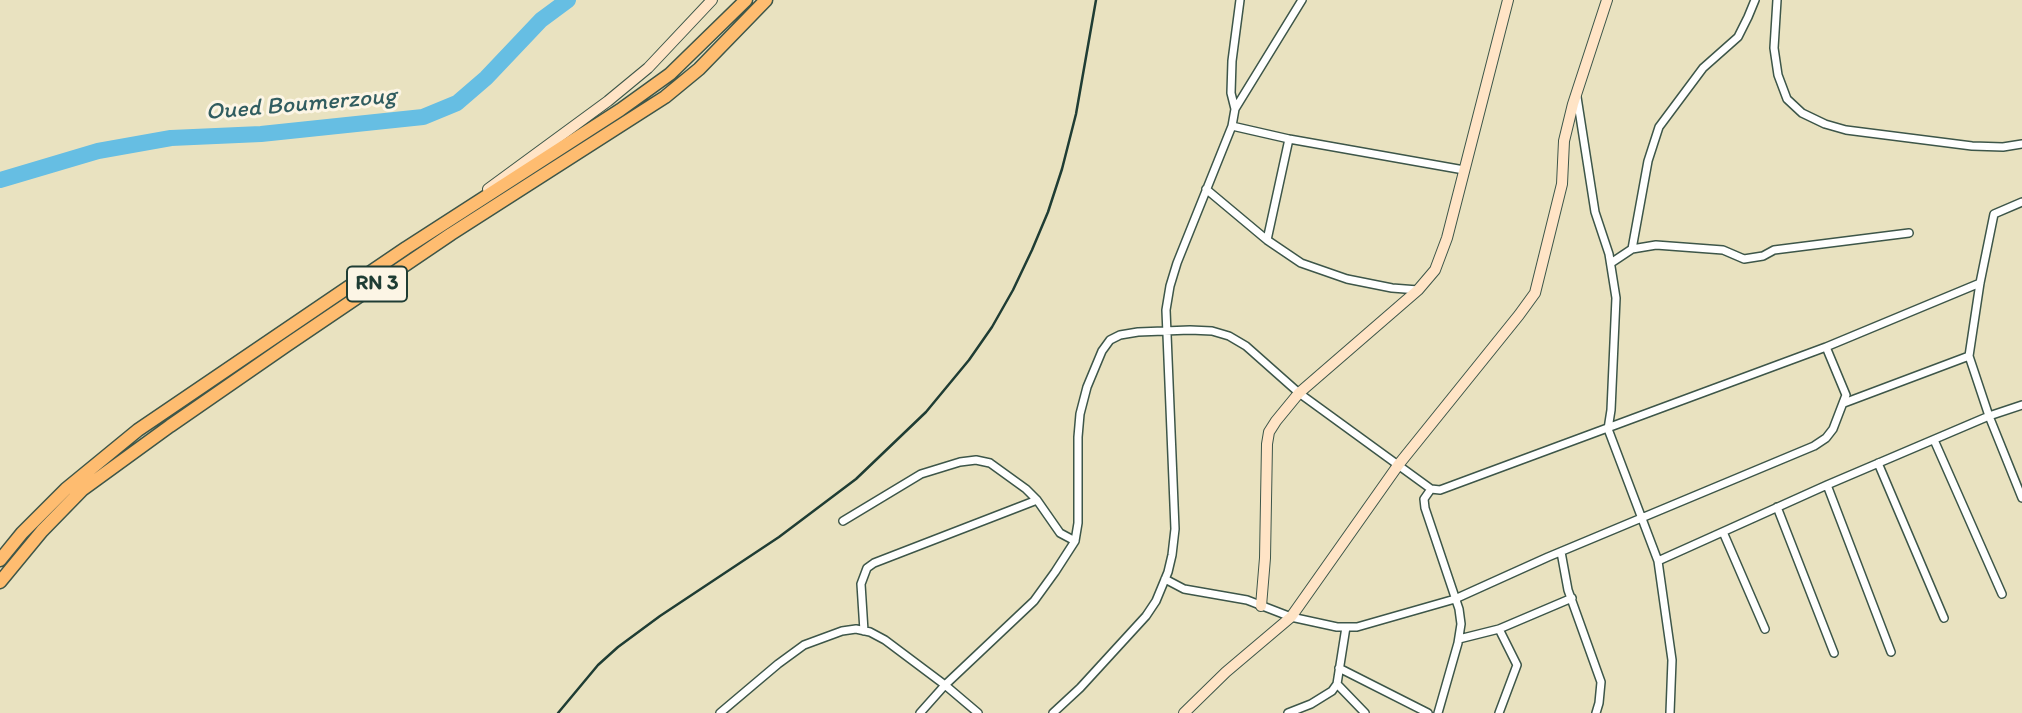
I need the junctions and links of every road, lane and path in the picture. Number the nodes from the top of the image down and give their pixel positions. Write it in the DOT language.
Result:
graph roads {
  1 [pos="712,0"];
  2 [pos="746,0"];
  3 [pos="766,0"];
  4 [pos="1240,0"];
  5 [pos="1302,0"];
  6 [pos="1508,0"];
  7 [pos="1607,0"];
  8 [pos="1755,0"];
  9 [pos="1777,0"];
  10 [pos="1576,93"];
  11 [pos="1236,109"];
  12 [pos="1232,126"];
  13 [pos="1289,139"];
  14 [pos="2022,144"];
  15 [pos="1464,170"];
  16 [pos="1206,189"];
  17 [pos="2022,202"];
  18 [pos="432,231"];
  19 [pos="1909,233"];
  20 [pos="1267,240"];
  21 [pos="1632,249"];
  22 [pos="1611,263"];
  23 [pos="1980,283"];
  24 [pos="1418,290"];
  25 [pos="1166,331"];
  26 [pos="1826,347"];
  27 [pos="1969,356"];
  28 [pos="1299,393"];
  29 [pos="1844,403"];
  30 [pos="2022,405"];
  31 [pos="1989,416"];
  32 [pos="1608,429"];
  33 [pos="1934,440"];
  34 [pos="1878,463"];
  35 [pos="1399,464"];
  36 [pos="1827,485"];
  37 [pos="1431,489"];
  38 [pos="2022,498"];
  39 [pos="1037,500"];
  40 [pos="1777,507"];
  41 [pos="1641,518"];
  42 [pos="843,521"];
  43 [pos="1723,531"];
  44 [pos="1075,541"];
  45 [pos="1561,552"];
  46 [pos="0,561"];
  47 [pos="1658,561"];
  48 [pos="1165,579"];
  49 [pos="0,582"];
  50 [pos="2002,594"];
  51 [pos="1572,598"];
  52 [pos="1455,599"];
  53 [pos="1261,606"];
  54 [pos="1291,617"];
  55 [pos="1944,618"];
  56 [pos="1346,627"];
  57 [pos="1499,629"];
  58 [pos="1765,629"];
  59 [pos="864,631"];
  60 [pos="1459,639"];
  61 [pos="1891,652"];
  62 [pos="1833,653"];
  63 [pos="1339,668"];
  64 [pos="1337,684"];
  65 [pos="945,685"];
  66 [pos="721,713"];
  67 [pos="920,713"];
  68 [pos="978,713"];
  69 [pos="1053,713"];
  70 [pos="1184,713"];
  71 [pos="1288,713"];
  72 [pos="1365,713"];
  73 [pos="1428,713"];
  74 [pos="1438,713"];
  75 [pos="1499,713"];
  76 [pos="1596,713"];
  77 [pos="1670,713"];
  1 -- 18 [label="street"];
  2 -- 18 [label="highway, RN 3"];
  3 -- 49 [label="highway, RN 3"];
  4 -- 11 [label="street"];
  5 -- 11 [label="street"];
  6 -- 15 [label="street"];
  7 -- 10 [label="street"];
  8 -- 21 [label="street"];
  9 -- 14 [label="street"];
  10 -- 22 [label="street"];
  10 -- 35 [label="street"];
  11 -- 12 [label="street"];
  12 -- 13 [label="street"];
  12 -- 16 [label="street"];
  13 -- 15 [label="street"];
  13 -- 20 [label="street"];
  15 -- 24 [label="street"];
  16 -- 20 [label="street"];
  16 -- 25 [label="street"];
  17 -- 23 [label="street"];
  18 -- 46 [label="highway, RN 3"];
  19 -- 21 [label="street"];
  20 -- 24 [label="street"];
  21 -- 22 [label="street"];
  22 -- 32 [label="street"];
  23 -- 26 [label="street"];
  23 -- 27 [label="street"];
  24 -- 28 [label="street"];
  25 -- 28 [label="street"];
  25 -- 44 [label="street"];
  25 -- 48 [label="street"];
  26 -- 29 [label="street"];
  26 -- 32 [label="street"];
  27 -- 29 [label="street"];
  27 -- 31 [label="street"];
  28 -- 35 [label="street"];
  28 -- 53 [label="street"];
  29 -- 41 [label="street"];
  30 -- 31 [label="street"];
  31 -- 33 [label="street"];
  31 -- 38 [label="street"];
  32 -- 37 [label="street"];
  32 -- 41 [label="street"];
  33 -- 34 [label="street"];
  33 -- 50 [label="street"];
  34 -- 36 [label="street"];
  34 -- 55 [label="street"];
  35 -- 37 [label="street"];
  35 -- 54 [label="street"];
  36 -- 40 [label="street"];
  36 -- 61 [label="street"];
  37 -- 52 [label="street"];
  39 -- 42 [label="street"];
  39 -- 44 [label="street"];
  39 -- 59 [label="street"];
  40 -- 43 [label="street"];
  40 -- 62 [label="street"];
  41 -- 45 [label="street"];
  41 -- 47 [label="street"];
  43 -- 47 [label="street"];
  43 -- 58 [label="street"];
  44 -- 65 [label="street"];
  45 -- 51 [label="street"];
  45 -- 52 [label="street"];
  47 -- 77 [label="street"];
  48 -- 53 [label="street"];
  48 -- 69 [label="street"];
  51 -- 57 [label="street"];
  51 -- 76 [label="street"];
  52 -- 56 [label="street"];
  52 -- 60 [label="street"];
  53 -- 54 [label="street"];
  54 -- 56 [label="street"];
  54 -- 70 [label="street"];
  56 -- 63 [label="street"];
  57 -- 60 [label="street"];
  57 -- 75 [label="street"];
  59 -- 65 [label="street"];
  59 -- 66 [label="street"];
  60 -- 74 [label="street"];
  63 -- 64 [label="street"];
  63 -- 73 [label="street"];
  64 -- 71 [label="street"];
  64 -- 72 [label="street"];
  65 -- 67 [label="street"];
  65 -- 68 [label="street"];
}
